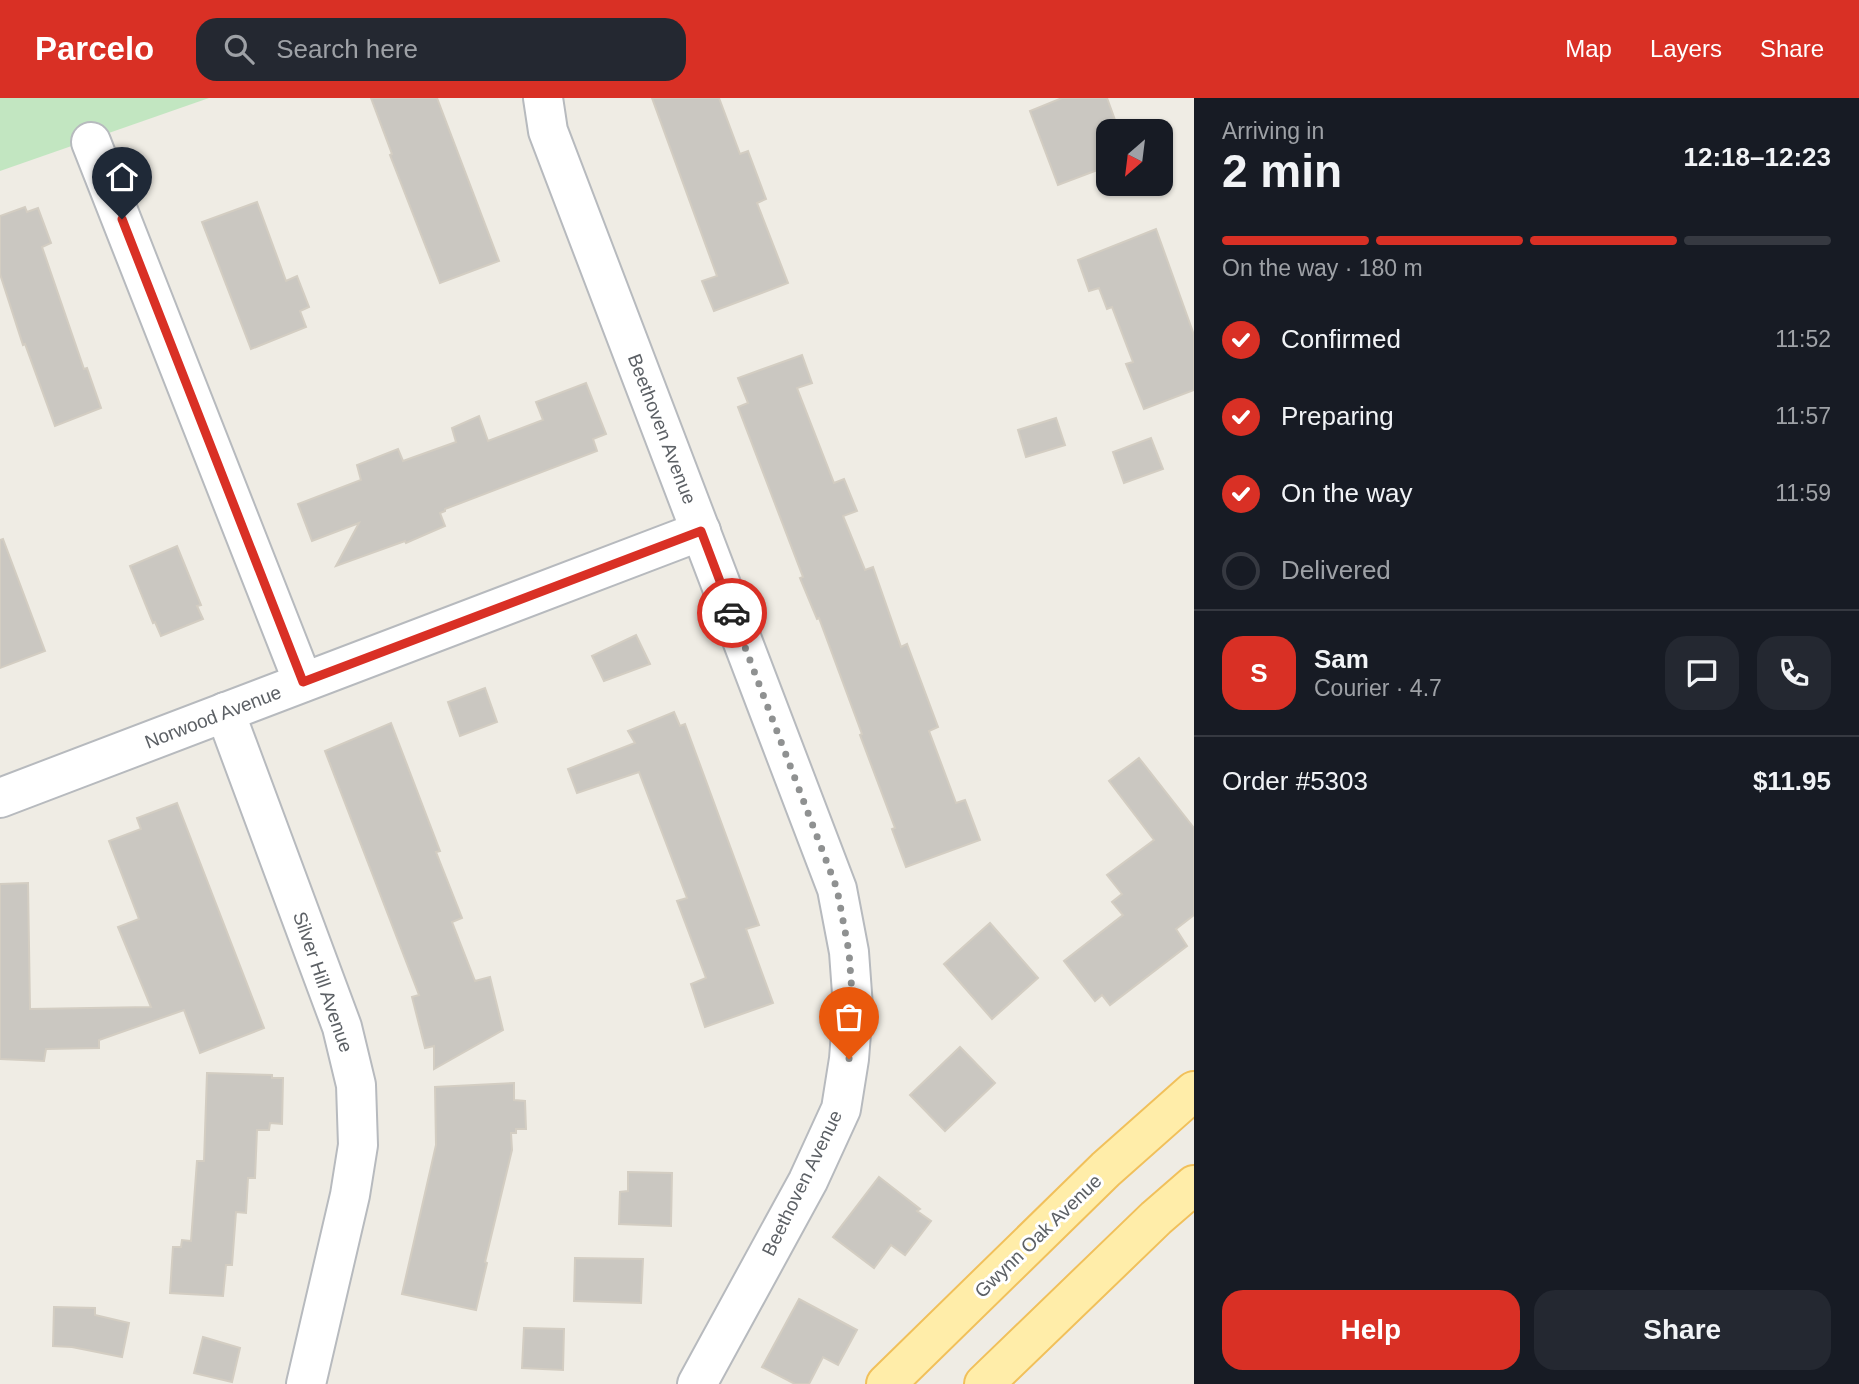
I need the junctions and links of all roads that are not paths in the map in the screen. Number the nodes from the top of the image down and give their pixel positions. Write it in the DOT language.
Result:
graph roads {
  1 [pos="543,98"];
  2 [pos="91,142"];
  3 [pos="701,531"];
  4 [pos="303,682"];
  5 [pos="225,712"];
  6 [pos="0,798"];
  7 [pos="1194,1091"];
  8 [pos="1194,1185"];
  9 [pos="306,1384"];
  10 [pos="697,1384"];
  11 [pos="886,1384"];
  12 [pos="984,1384"];
  1 -- 3 [label="street, Beethoven Avenue"];
  2 -- 4 [label="street"];
  3 -- 4 [label="street, Norwood Avenue"];
  3 -- 10 [label="street, Beethoven Avenue"];
  4 -- 5 [label="street, Norwood Avenue"];
  5 -- 6 [label="street, Norwood Avenue"];
  5 -- 9 [label="street, Silver Hill Avenue"];
  7 -- 11 [label="main road, Gwynn Oak Avenue"];
  8 -- 12 [label="main road"];
}
